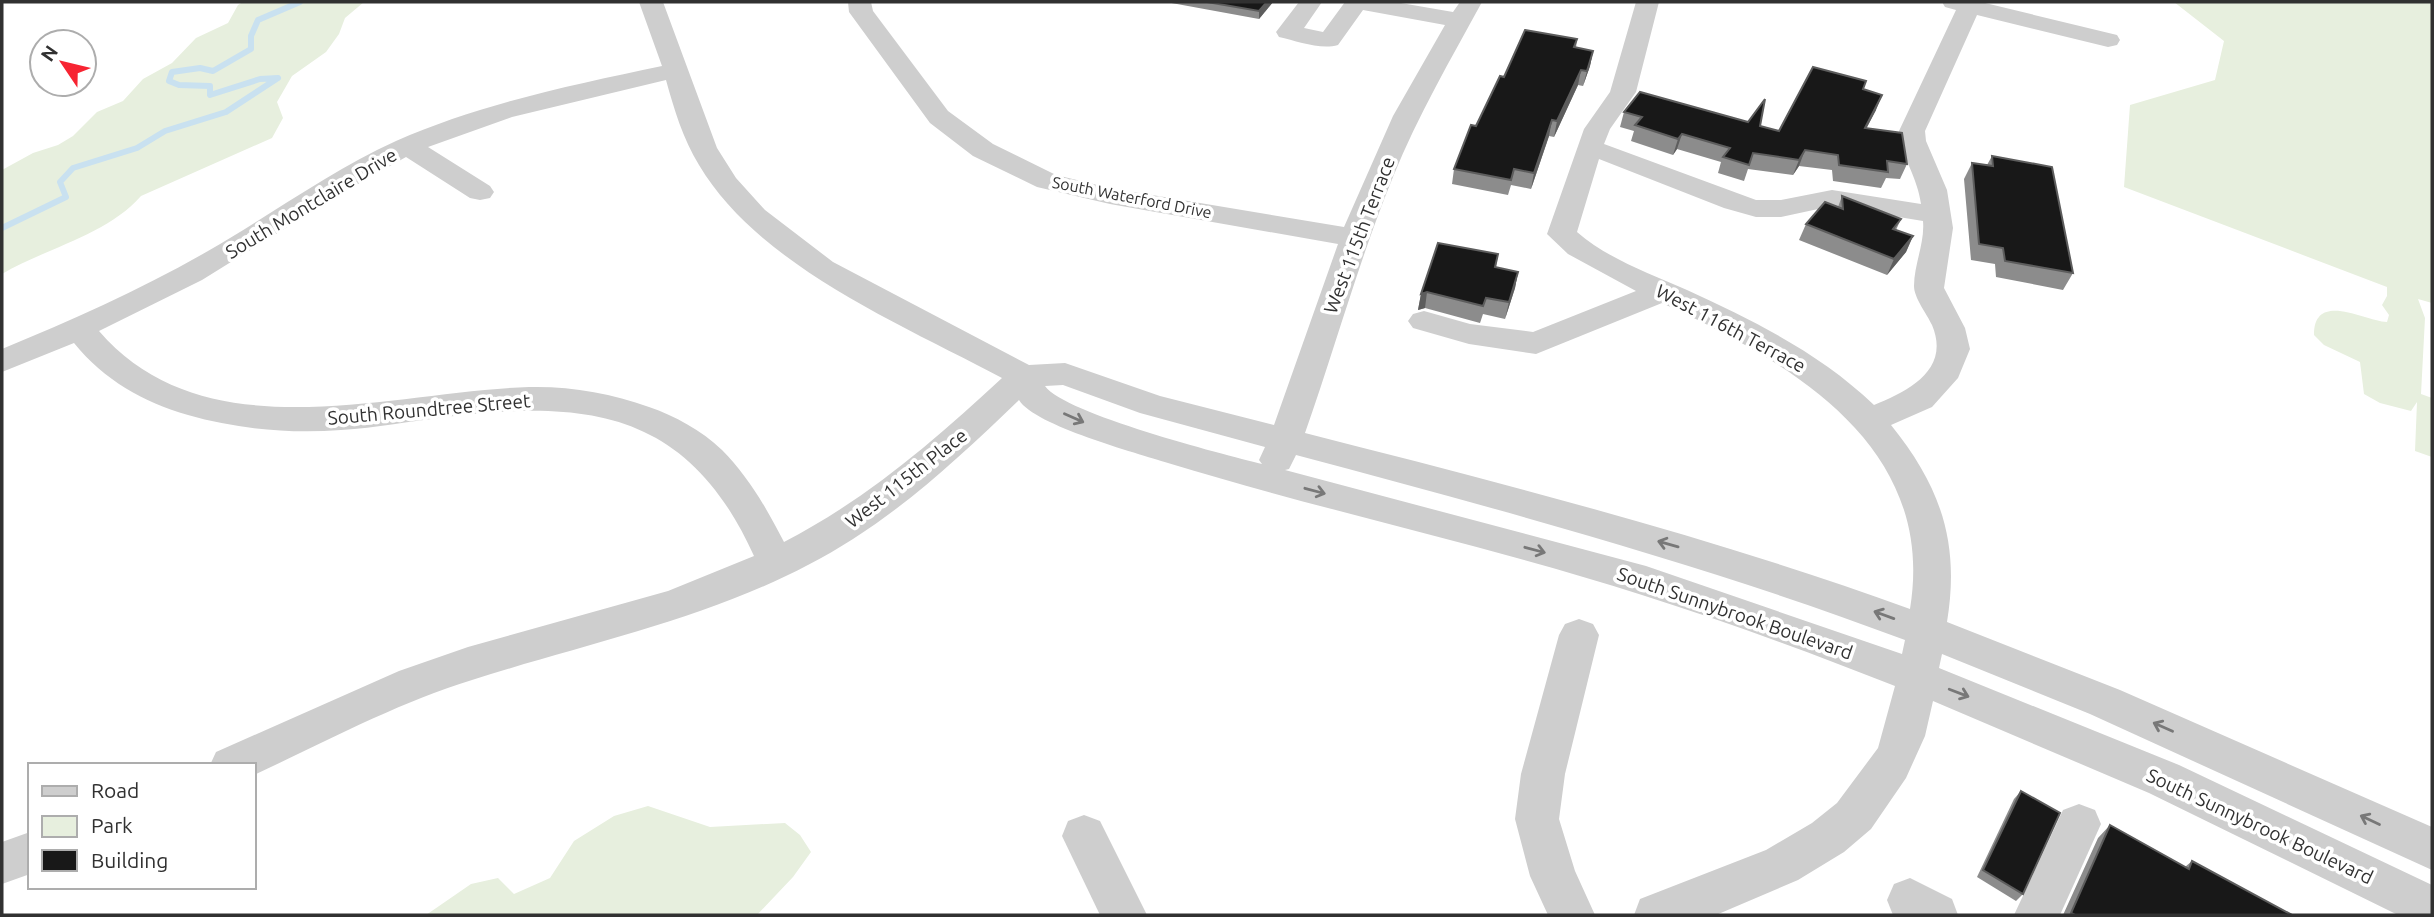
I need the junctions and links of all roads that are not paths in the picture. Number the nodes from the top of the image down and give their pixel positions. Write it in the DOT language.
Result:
graph roads {
  1 [pos="651,2"];
  2 [pos="860,2"];
  3 [pos="1311,2"];
  4 [pos="1357,2"];
  5 [pos="1647,2"];
  6 [pos="1961,4"];
  7 [pos="1465,11"];
  8 [pos="2108,40"];
  9 [pos="674,71"];
  10 [pos="407,146"];
  11 [pos="1589,148"];
  12 [pos="480,192"];
  13 [pos="1936,215"];
  14 [pos="1355,238"];
  15 [pos="1661,292"];
  16 [pos="1424,321"];
  17 [pos="79,329"];
  18 [pos="2,361"];
  19 [pos="1024,376"];
  20 [pos="1869,421"];
  21 [pos="1286,440"];
  22 [pos="1269,479"];
  23 [pos="776,563"];
  24 [pos="1926,631"];
  25 [pos="1579,635"];
  26 [pos="1917,677"];
  27 [pos="234,763"];
  28 [pos="2079,824"];
  29 [pos="1084,836"];
  30 [pos="2432,849"];
  31 [pos="28,854"];
  32 [pos="2,863"];
  33 [pos="2432,908"];
  34 [pos="1124,915"];
  35 [pos="1573,915"];
  36 [pos="1657,915"];
  37 [pos="2037,915"];
  1 -- 9 [label="street, South Sunnybrook Boulevard"];
  2 -- 14 [label="street, South Waterford Drive"];
  3 -- 4 [label="street"];
  4 -- 7 [label="street"];
  5 -- 11 [label="street, West 116th Terrace"];
  6 -- 8 [label="street"];
  6 -- 13 [label="street"];
  7 -- 14 [label="street, West 115th Terrace"];
  9 -- 10 [label="street, South Montclaire Drive"];
  9 -- 19 [label="street, South Sunnybrook Boulevard"];
  10 -- 12 [label="street"];
  10 -- 17 [label="street, South Montclaire Drive"];
  11 -- 13 [label="street"];
  11 -- 15 [label="street, West 116th Terrace"];
  13 -- 20 [label="street"];
  14 -- 21 [label="street, West 115th Terrace"];
  15 -- 16 [label="street"];
  15 -- 20 [label="street, West 116th Terrace"];
  17 -- 18 [label="street, South Montclaire Drive"];
  17 -- 23 [label="street, South Roundtree Street"];
  19 -- 21 [label="street"];
  19 -- 22 [label="street, South Sunnybrook Boulevard, one-way"];
  19 -- 23 [label="street, West 115th Place"];
  20 -- 24 [label="street, West 116th Terrace"];
  21 -- 22 [label="street, West 115th Terrace"];
  24 -- 21 [label="street, one-way"];
  22 -- 26 [label="street, South Sunnybrook Boulevard, one-way"];
  23 -- 27 [label="street"];
  24 -- 26 [label="street, West 116th Terrace"];
  30 -- 24 [label="street, one-way"];
  25 -- 35 [label="street"];
  26 -- 33 [label="street, South Sunnybrook Boulevard, one-way"];
  26 -- 36 [label="street, West 116th Terrace"];
  28 -- 37 [label="street"];
  29 -- 34 [label="street"];
  31 -- 32 [label="street"];
}
